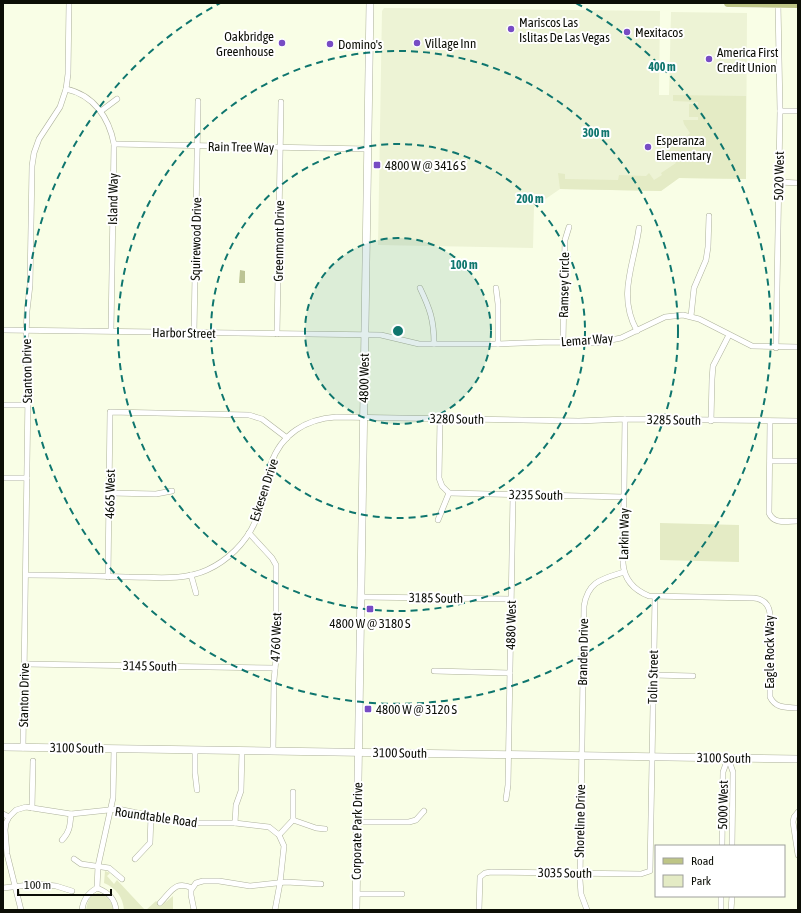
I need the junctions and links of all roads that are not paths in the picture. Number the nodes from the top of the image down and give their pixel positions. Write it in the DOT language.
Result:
graph roads {
  1 [pos="69,3"];
  2 [pos="370,3"];
  3 [pos="728,3"];
  4 [pos="778,4"];
  5 [pos="798,4"];
  6 [pos="66,89"];
  7 [pos="117,99"];
  8 [pos="198,101"];
  9 [pos="281,102"];
  10 [pos="101,111"];
  11 [pos="780,111"];
  12 [pos="798,111"];
  13 [pos="114,144"];
  14 [pos="197,146"];
  15 [pos="281,147"];
  16 [pos="368,149"];
  17 [pos="779,182"];
  18 [pos="798,183"];
  19 [pos="708,216"];
  20 [pos="569,227"];
  21 [pos="639,228"];
  22 [pos="420,288"];
  23 [pos="496,288"];
  24 [pos="691,316"];
  25 [pos="3,330"];
  26 [pos="26,330"];
  27 [pos="637,331"];
  28 [pos="111,332"];
  29 [pos="194,333"];
  30 [pos="278,334"];
  31 [pos="365,335"];
  32 [pos="729,335"];
  33 [pos="563,343"];
  34 [pos="434,344"];
  35 [pos="498,344"];
  36 [pos="798,347"];
  37 [pos="776,348"];
  38 [pos="3,405"];
  39 [pos="28,405"];
  40 [pos="364,417"];
  41 [pos="440,419"];
  42 [pos="625,419"];
  43 [pos="551,420"];
  44 [pos="711,421"];
  45 [pos="770,421"];
  46 [pos="798,421"];
  47 [pos="287,438"];
  48 [pos="770,461"];
  49 [pos="798,461"];
  50 [pos="3,478"];
  51 [pos="27,478"];
  52 [pos="172,491"];
  53 [pos="110,493"];
  54 [pos="449,493"];
  55 [pos="513,495"];
  56 [pos="624,497"];
  57 [pos="438,520"];
  58 [pos="798,521"];
  59 [pos="249,533"];
  60 [pos="624,572"];
  61 [pos="26,575"];
  62 [pos="191,575"];
  63 [pos="108,577"];
  64 [pos="196,593"];
  65 [pos="361,597"];
  66 [pos="655,597"];
  67 [pos="511,599"];
  68 [pos="763,601"];
  69 [pos="24,664"];
  70 [pos="275,668"];
  71 [pos="434,672"];
  72 [pos="510,673"];
  73 [pos="653,675"];
  74 [pos="693,676"];
  75 [pos="798,708"];
  76 [pos="3,747"];
  77 [pos="23,748"];
  78 [pos="114,749"];
  79 [pos="195,750"];
  80 [pos="242,751"];
  81 [pos="273,751"];
  82 [pos="358,752"];
  83 [pos="509,755"];
  84 [pos="581,756"];
  85 [pos="652,757"];
  86 [pos="728,758"];
  87 [pos="798,759"];
  88 [pos="33,761"];
  89 [pos="197,790"];
  90 [pos="293,792"];
  91 [pos="506,799"];
  92 [pos="32,808"];
  93 [pos="111,810"];
  94 [pos="424,811"];
  95 [pos="797,812"];
  96 [pos="3,814"];
  97 [pos="70,814"];
  98 [pos="151,816"];
  99 [pos="9,817"];
  100 [pos="293,820"];
  101 [pos="357,822"];
  102 [pos="235,823"];
  103 [pos="325,829"];
  104 [pos="279,835"];
  105 [pos="62,840"];
  106 [pos="722,845"];
  107 [pos="732,845"];
  108 [pos="798,855"];
  109 [pos="74,859"];
  110 [pos="135,859"];
  111 [pos="98,866"];
  112 [pos="650,871"];
  113 [pos="580,873"];
  114 [pos="122,879"];
  115 [pos="280,883"];
  116 [pos="321,884"];
  117 [pos="15,886"];
  118 [pos="3,888"];
  119 [pos="97,888"];
  120 [pos="192,888"];
  121 [pos="72,891"];
  122 [pos="356,894"];
  123 [pos="402,894"];
  124 [pos="721,897"];
  125 [pos="732,897"];
  126 [pos="160,903"];
  127 [pos="21,910"];
  128 [pos="82,910"];
  129 [pos="116,910"];
  130 [pos="194,910"];
  131 [pos="275,910"];
  132 [pos="356,910"];
  133 [pos="479,910"];
  134 [pos="587,910"];
  135 [pos="721,910"];
  136 [pos="732,910"];
  1 -- 6 [label="street, Stanton Drive"];
  2 -- 16 [label="main road, 4800 West"];
  3 -- 4 [label="main road"];
  4 -- 5 [label="main road"];
  4 -- 11 [label="street, 5020 West"];
  6 -- 10 [label="street, Island Way"];
  6 -- 26 [label="street, Stanton Drive"];
  7 -- 10 [label="street"];
  8 -- 14 [label="street, Squirewood Drive"];
  9 -- 15 [label="street, Greenmont Drive"];
  10 -- 13 [label="street, Island Way"];
  11 -- 12 [label="street"];
  11 -- 17 [label="street, 5020 West"];
  13 -- 14 [label="street, Rain Tree Way"];
  13 -- 28 [label="street, Island Way"];
  14 -- 15 [label="street, Rain Tree Way"];
  14 -- 29 [label="street, Squirewood Drive"];
  15 -- 16 [label="street, Rain Tree Way"];
  15 -- 30 [label="street, Greenmont Drive"];
  16 -- 31 [label="main road, 4800 West"];
  17 -- 18 [label="street"];
  17 -- 37 [label="street, 5020 West"];
  19 -- 24 [label="street"];
  20 -- 33 [label="street, Ramsey Circle"];
  21 -- 27 [label="street"];
  22 -- 34 [label="street"];
  23 -- 35 [label="street"];
  24 -- 27 [label="street, Lemar Way"];
  24 -- 32 [label="street, Lemar Way"];
  25 -- 26 [label="street, Harbor Street"];
  26 -- 28 [label="street, Harbor Street"];
  26 -- 39 [label="street, Stanton Drive"];
  27 -- 33 [label="street, Lemar Way"];
  28 -- 29 [label="street, Harbor Street"];
  29 -- 30 [label="street, Harbor Street"];
  30 -- 31 [label="street, Harbor Street"];
  31 -- 34 [label="street, Lemar Way"];
  31 -- 40 [label="main road, 4800 West"];
  32 -- 37 [label="street, Lemar Way"];
  32 -- 44 [label="street"];
  33 -- 35 [label="street, Lemar Way"];
  34 -- 35 [label="street, Lemar Way"];
  36 -- 37 [label="street, Lemar Way"];
  38 -- 39 [label="street"];
  39 -- 51 [label="street, Stanton Drive"];
  40 -- 41 [label="street, 3280 South"];
  40 -- 47 [label="street, Eskesen Drive"];
  40 -- 65 [label="main road, 4800 West"];
  41 -- 43 [label="street, 3280 South"];
  41 -- 54 [label="street"];
  42 -- 43 [label="street, 3285 South"];
  42 -- 44 [label="street, 3285 South"];
  42 -- 56 [label="street, Larkin Way"];
  44 -- 45 [label="street, 3285 South"];
  45 -- 46 [label="street, 3285 South"];
  45 -- 48 [label="street"];
  47 -- 53 [label="street, 4665 West"];
  47 -- 59 [label="street, Eskesen Drive"];
  48 -- 49 [label="street"];
  48 -- 58 [label="street"];
  50 -- 51 [label="street"];
  51 -- 61 [label="street, Stanton Drive"];
  52 -- 53 [label="street"];
  53 -- 63 [label="street, 4665 West"];
  54 -- 55 [label="street, 3235 South"];
  54 -- 57 [label="street"];
  55 -- 56 [label="street, 3235 South"];
  55 -- 67 [label="street, 4880 West"];
  56 -- 60 [label="street, Larkin Way"];
  59 -- 62 [label="street, Eskesen Drive"];
  59 -- 70 [label="street, 4760 West"];
  60 -- 66 [label="street, Larkin Way"];
  60 -- 84 [label="street, Branden Drive"];
  61 -- 63 [label="street, Eskesen Drive"];
  61 -- 69 [label="street, Stanton Drive"];
  62 -- 63 [label="street, Eskesen Drive"];
  62 -- 64 [label="street"];
  65 -- 67 [label="street, 3185 South"];
  65 -- 82 [label="main road, 4800 West"];
  66 -- 68 [label="street, Larkin Way"];
  66 -- 73 [label="street, Tolin Street"];
  67 -- 72 [label="street, 4880 West"];
  68 -- 75 [label="street, Eagle Rock Way"];
  69 -- 70 [label="street, 3145 South"];
  69 -- 77 [label="street, Stanton Drive"];
  70 -- 81 [label="street, 4760 West"];
  71 -- 72 [label="street"];
  72 -- 83 [label="street, 4880 West"];
  73 -- 74 [label="street"];
  73 -- 85 [label="street, Tolin Street"];
  76 -- 77 [label="main road, 3100 South"];
  77 -- 78 [label="main road, 3100 South"];
  78 -- 79 [label="main road, 3100 South"];
  78 -- 93 [label="street"];
  79 -- 80 [label="main road, 3100 South"];
  79 -- 89 [label="street"];
  80 -- 81 [label="main road, 3100 South"];
  80 -- 102 [label="street"];
  81 -- 82 [label="main road, 3100 South"];
  82 -- 83 [label="main road, 3100 South"];
  82 -- 101 [label="main road, Corporate Park Drive"];
  83 -- 84 [label="main road, 3100 South"];
  83 -- 91 [label="street, 4880 West"];
  84 -- 85 [label="main road, 3100 South"];
  84 -- 113 [label="street, Shoreline Drive"];
  85 -- 86 [label="main road, 3100 South"];
  85 -- 112 [label="street, Tolin Street"];
  86 -- 87 [label="main road, 3100 South"];
  86 -- 106 [label="street, 5000 West"];
  86 -- 107 [label="street, 5000 West"];
  88 -- 92 [label="street"];
  90 -- 100 [label="street"];
  92 -- 97 [label="street, Roundtable Road"];
  92 -- 99 [label="street, Roundtable Road"];
  93 -- 97 [label="street, Roundtable Road"];
  93 -- 98 [label="street, Roundtable Road"];
  93 -- 111 [label="street"];
  94 -- 101 [label="street"];
  95 -- 108 [label="street"];
  96 -- 99 [label="street"];
  97 -- 105 [label="street"];
  98 -- 102 [label="street, Roundtable Road"];
  98 -- 110 [label="street"];
  99 -- 117 [label="street"];
  100 -- 103 [label="street"];
  100 -- 104 [label="street"];
  101 -- 122 [label="main road, Corporate Park Drive"];
  102 -- 104 [label="street, Roundtable Road"];
  104 -- 115 [label="street"];
  109 -- 111 [label="street"];
  111 -- 114 [label="street"];
  111 -- 119 [label="street"];
  112 -- 113 [label="street, 3035 South"];
  113 -- 133 [label="street, 3035 South"];
  113 -- 134 [label="street, Shoreline Drive"];
  115 -- 116 [label="street"];
  115 -- 120 [label="street"];
  115 -- 131 [label="street"];
  117 -- 118 [label="street"];
  117 -- 121 [label="street"];
  117 -- 127 [label="street"];
  119 -- 128 [label="street"];
  119 -- 129 [label="street"];
  120 -- 126 [label="street"];
  120 -- 130 [label="street"];
  122 -- 123 [label="street"];
  122 -- 132 [label="main road, Corporate Park Drive"];
  124 -- 135 [label="street"];
  125 -- 136 [label="street"];
}
